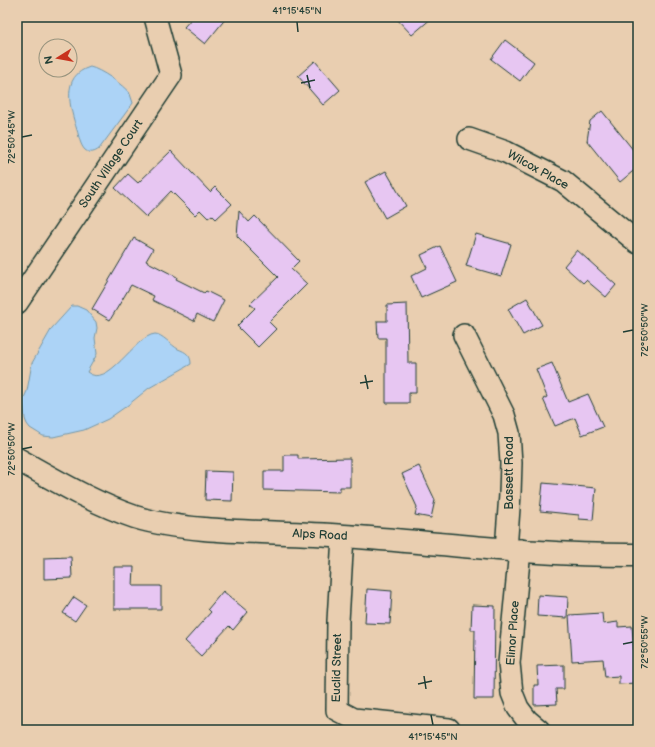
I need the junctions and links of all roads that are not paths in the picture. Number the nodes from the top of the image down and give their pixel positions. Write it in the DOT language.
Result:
graph roads {
  1 [pos="155,17"];
  2 [pos="469,138"];
  3 [pos="638,243"];
  4 [pos="17,304"];
  5 [pos="464,335"];
  6 [pos="17,459"];
  7 [pos="343,536"];
  8 [pos="513,550"];
  9 [pos="638,555"];
  10 [pos="449,729"];
  11 [pos="539,730"];
  1 -- 4 [label="street, South Village Court"];
  2 -- 3 [label="street, Wilcox Place"];
  5 -- 8 [label="street, Bassett Road"];
  6 -- 7 [label="street, Alps Road"];
  7 -- 8 [label="street, Alps Road"];
  7 -- 10 [label="street, Euclid Street"];
  8 -- 9 [label="street, Alps Road"];
  8 -- 11 [label="street, Elinor Place"];
}
